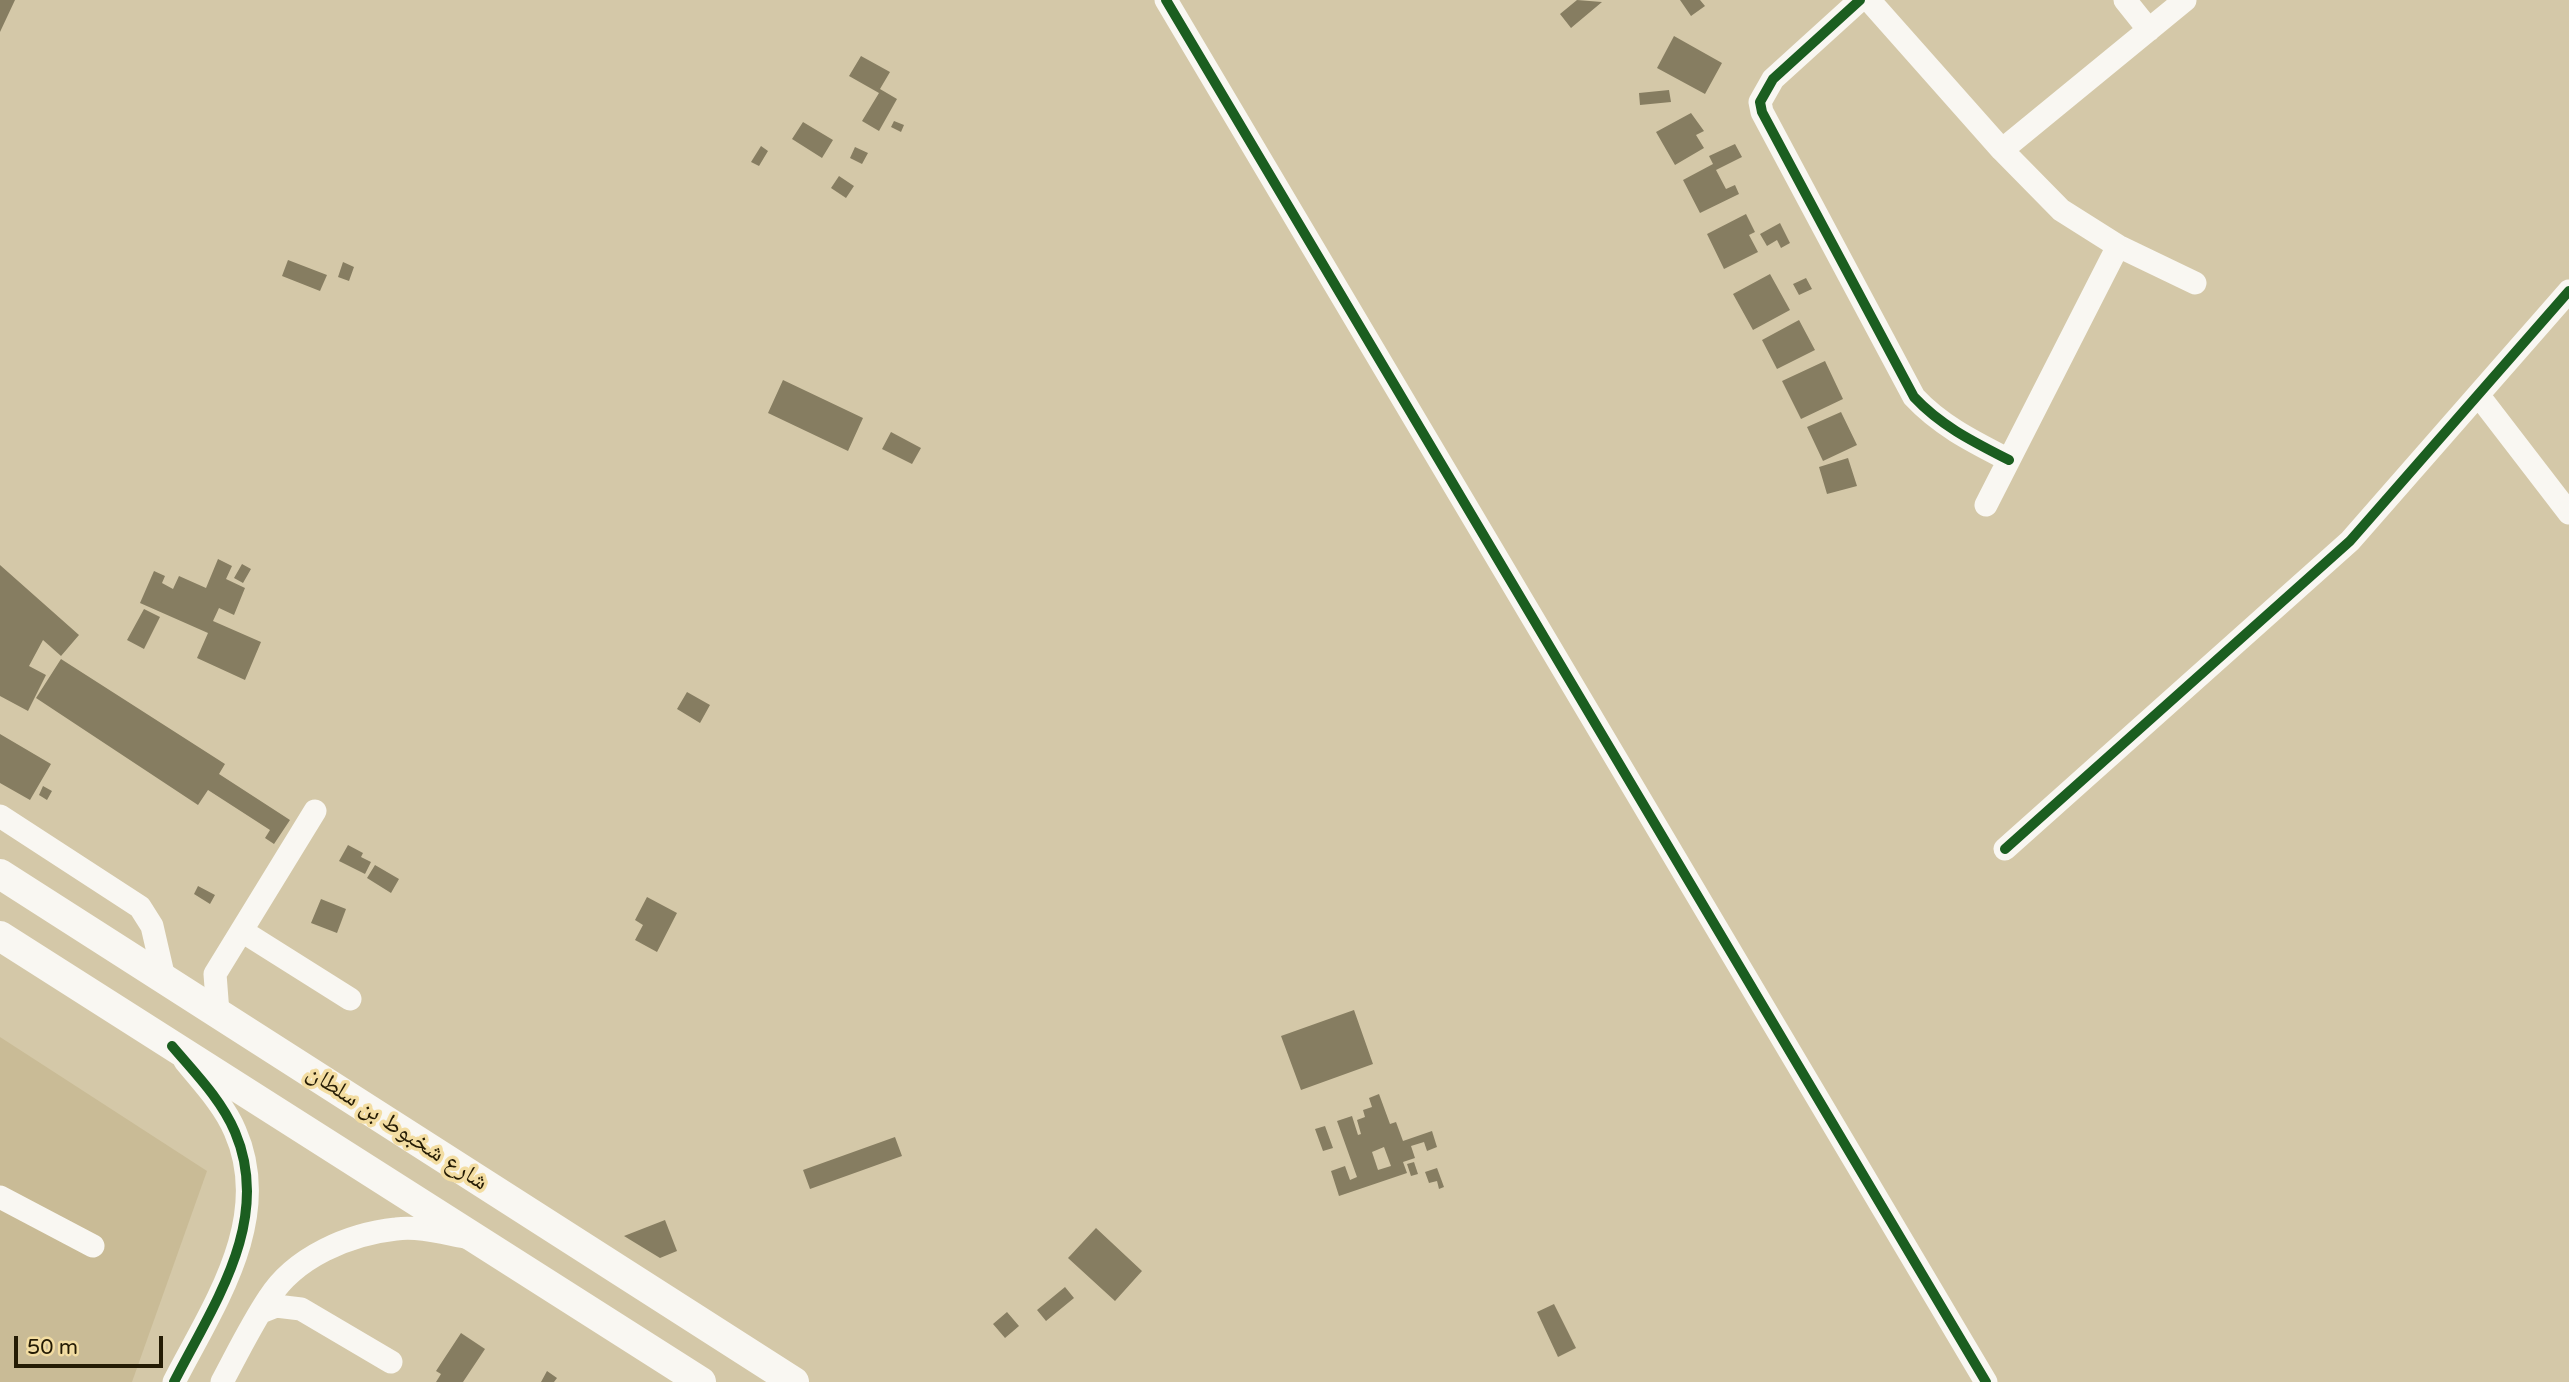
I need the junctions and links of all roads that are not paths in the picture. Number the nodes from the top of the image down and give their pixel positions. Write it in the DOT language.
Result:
graph roads {
  1 [pos="1166,0"];
  2 [pos="1860,0"];
  3 [pos="1869,0"];
  4 [pos="2124,0"];
  5 [pos="2185,0"];
  6 [pos="2149,30"];
  7 [pos="2002,150"];
  8 [pos="2118,246"];
  9 [pos="2195,283"];
  10 [pos="2569,291"];
  11 [pos="2479,396"];
  12 [pos="2009,460"];
  13 [pos="1986,505"];
  14 [pos="2569,513"];
  15 [pos="315,811"];
  16 [pos="0,816"];
  17 [pos="2005,849"];
  18 [pos="0,874"];
  19 [pos="242,931"];
  20 [pos="0,936"];
  21 [pos="215,974"];
  22 [pos="172,983"];
  23 [pos="350,999"];
  24 [pos="218,1013"];
  25 [pos="172,1046"];
  26 [pos="0,1197"];
  27 [pos="478,1240"];
  28 [pos="93,1246"];
  29 [pos="261,1312"];
  30 [pos="391,1362"];
  31 [pos="174,1382"];
  32 [pos="222,1382"];
  33 [pos="701,1382"];
  34 [pos="794,1382"];
  35 [pos="1986,1382"];
  1 -- 35 [label="street"];
  2 -- 12 [label="street"];
  3 -- 7 [label="street"];
  4 -- 6 [label="street"];
  5 -- 6 [label="street"];
  6 -- 7 [label="street"];
  7 -- 8 [label="street"];
  8 -- 9 [label="street"];
  8 -- 12 [label="street"];
  10 -- 11 [label="street"];
  11 -- 14 [label="street"];
  11 -- 17 [label="street"];
  12 -- 13 [label="street"];
  15 -- 19 [label="street"];
  16 -- 22 [label="street"];
  18 -- 22 [label="main road, شارع شخبوط بن سلطان"];
  19 -- 21 [label="street"];
  19 -- 23 [label="street"];
  20 -- 25 [label="main road, شارع شخبوط بن سلطان"];
  21 -- 22 [label="street"];
  21 -- 24 [label="street"];
  22 -- 24 [label="main road, شارع شخبوط بن سلطان"];
  24 -- 34 [label="main road, شارع شخبوط بن سلطان"];
  25 -- 27 [label="main road, شارع شخبوط بن سلطان"];
  25 -- 31 [label="street"];
  26 -- 28 [label="street"];
  27 -- 29 [label="street"];
  27 -- 33 [label="main road, شارع شخبوط بن سلطان"];
  29 -- 30 [label="street"];
  29 -- 32 [label="street"];
}
